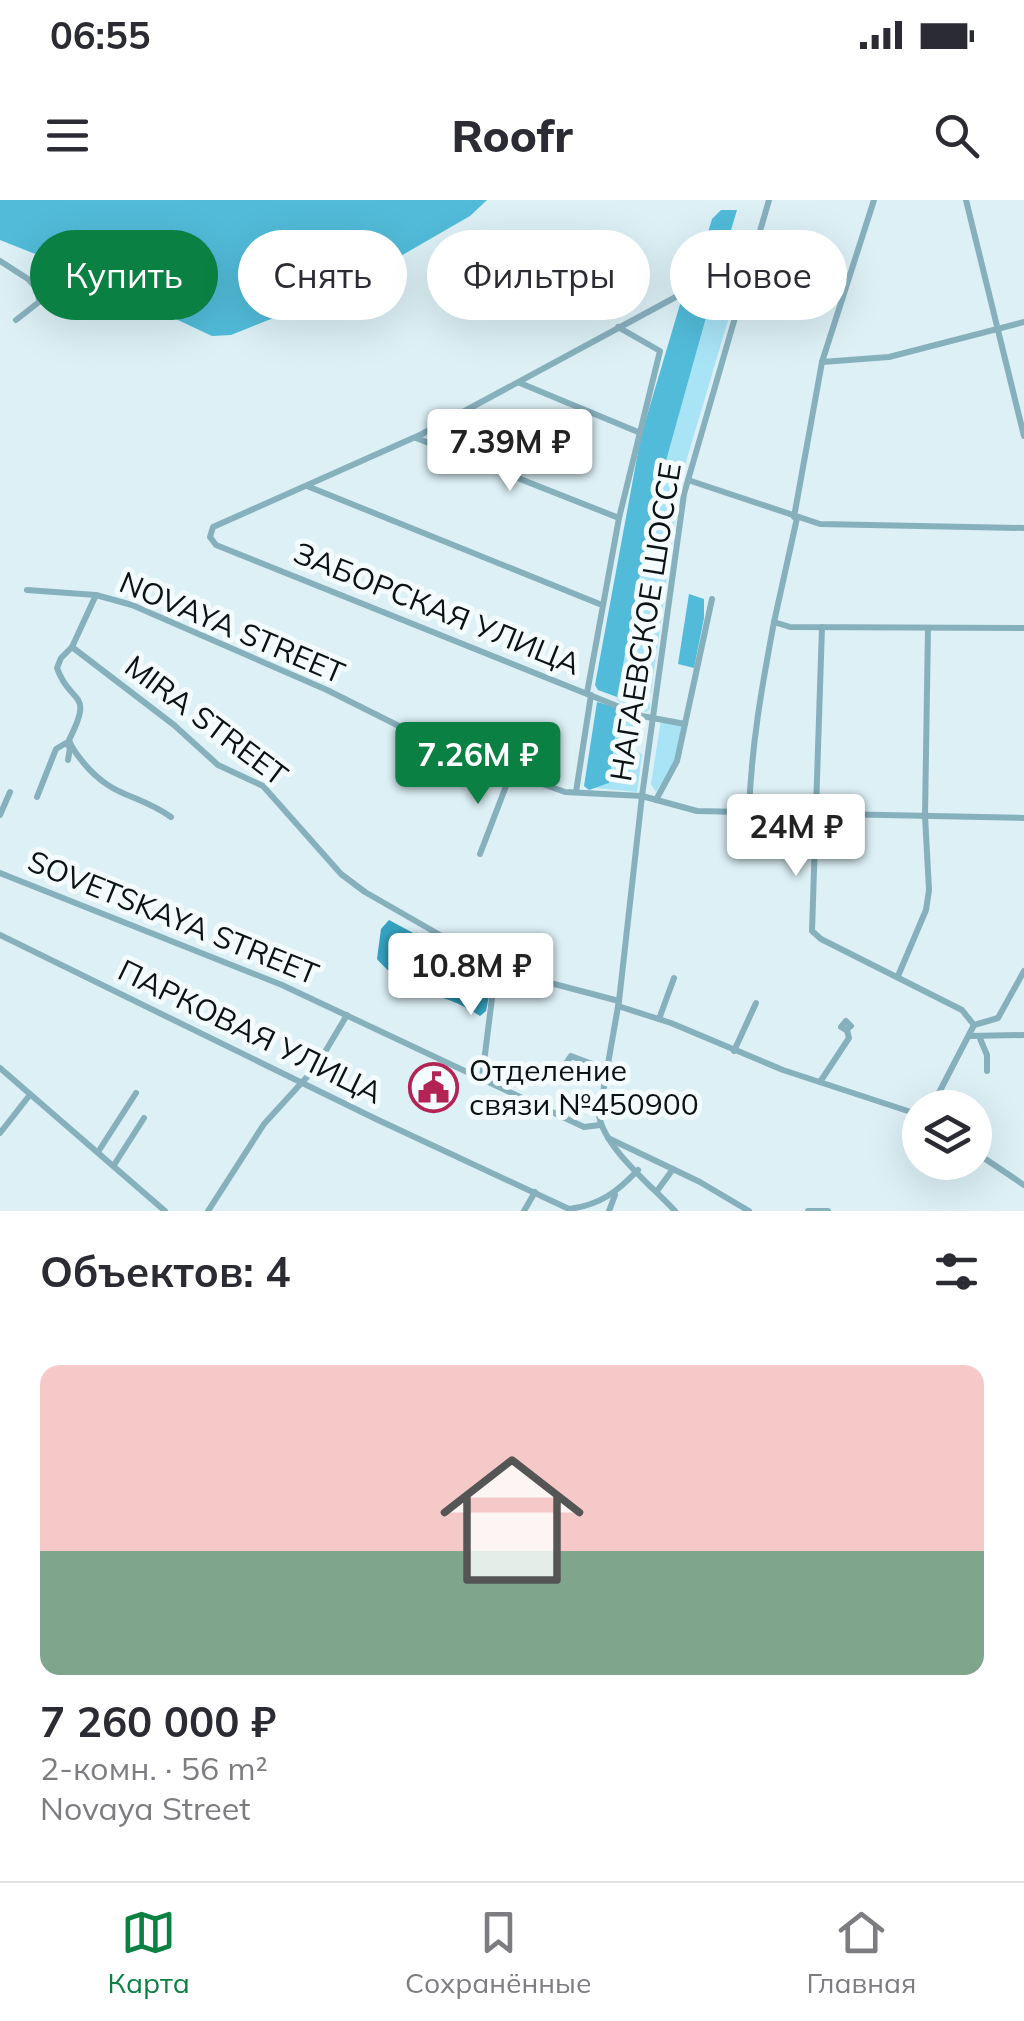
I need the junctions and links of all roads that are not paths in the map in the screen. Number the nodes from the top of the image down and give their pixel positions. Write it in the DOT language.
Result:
graph roads {
  1 [pos="769,200"];
  2 [pos="874,200"];
  3 [pos="966,200"];
  4 [pos="760,230"];
  5 [pos="0,261"];
  6 [pos="670,300"];
  7 [pos="16,320"];
  8 [pos="733,320"];
  9 [pos="1024,322"];
  10 [pos="618,327"];
  11 [pos="997,330"];
  12 [pos="822,362"];
  13 [pos="518,382"];
  14 [pos="638,432"];
  15 [pos="1024,436"];
  16 [pos="414,437"];
  17 [pos="688,480"];
  18 [pos="305,486"];
  19 [pos="619,518"];
  20 [pos="796,518"];
  21 [pos="1024,528"];
  22 [pos="27,590"];
  23 [pos="96,595"];
  24 [pos="712,599"];
  25 [pos="602,605"];
  26 [pos="774,622"];
  27 [pos="822,627"];
  28 [pos="928,628"];
  29 [pos="1024,628"];
  30 [pos="72,647"];
  31 [pos="589,693"];
  32 [pos="652,716"];
  33 [pos="685,724"];
  34 [pos="69,744"];
  35 [pos="68,760"];
  36 [pos="510,773"];
  37 [pos="10,792"];
  38 [pos="576,792"];
  39 [pos="642,796"];
  40 [pos="37,797"];
  41 [pos="656,800"];
  42 [pos="748,812"];
  43 [pos="0,815"];
  44 [pos="817,815"];
  45 [pos="925,816"];
  46 [pos="171,818"];
  47 [pos="1024,818"];
  48 [pos="480,854"];
  49 [pos="3,874"];
  50 [pos="0,887"];
  51 [pos="0,935"];
  52 [pos="501,970"];
  53 [pos="1024,971"];
  54 [pos="898,976"];
  55 [pos="674,978"];
  56 [pos="618,1003"];
  57 [pos="756,1003"];
  58 [pos="347,1015"];
  59 [pos="659,1019"];
  60 [pos="974,1025"];
  61 [pos="847,1030"];
  62 [pos="1024,1035"];
  63 [pos="969,1036"];
  64 [pos="979,1036"];
  65 [pos="734,1051"];
  66 [pos="608,1063"];
  67 [pos="0,1068"];
  68 [pos="987,1070"];
  69 [pos="559,1074"];
  70 [pos="482,1078"];
  71 [pos="301,1082"];
  72 [pos="820,1082"];
  73 [pos="940,1090"];
  74 [pos="136,1094"];
  75 [pos="29,1096"];
  76 [pos="902,1109"];
  77 [pos="144,1118"];
  78 [pos="601,1124"];
  79 [pos="0,1132"];
  80 [pos="608,1138"];
  81 [pos="98,1152"];
  82 [pos="992,1163"];
  83 [pos="114,1166"];
  84 [pos="673,1169"];
  85 [pos="638,1170"];
  86 [pos="1024,1185"];
  87 [pos="656,1190"];
  88 [pos="535,1192"];
  89 [pos="616,1194"];
  90 [pos="166,1211"];
  91 [pos="208,1211"];
  92 [pos="524,1211"];
  93 [pos="609,1211"];
  94 [pos="674,1211"];
  95 [pos="749,1211"];
  96 [pos="808,1211"];
  97 [pos="828,1211"];
  1 -- 4 [label="street, НАГАЕВСКОЕ ШОССЕ"];
  2 -- 12 [label="street"];
  3 -- 11 [label="street"];
  5 -- 7 [label="street"];
  6 -- 10 [label="street"];
  8 -- 17 [label="street, НАГАЕВСКОЕ ШОССЕ"];
  9 -- 11 [label="street"];
  10 -- 13 [label="street"];
  10 -- 14 [label="street"];
  11 -- 12 [label="street"];
  11 -- 15 [label="street"];
  12 -- 20 [label="street"];
  13 -- 14 [label="street"];
  13 -- 16 [label="street"];
  14 -- 19 [label="street"];
  16 -- 18 [label="street"];
  16 -- 19 [label="street"];
  17 -- 20 [label="street"];
  17 -- 32 [label="street, НАГАЕВСКОЕ ШОССЕ"];
  18 -- 25 [label="street"];
  18 -- 31 [label="street, ЗАБОРСКАЯ УЛИЦА"];
  19 -- 25 [label="street"];
  20 -- 21 [label="street"];
  20 -- 26 [label="street"];
  22 -- 23 [label="street, NOVAYA STREET"];
  23 -- 30 [label="street"];
  23 -- 36 [label="street, NOVAYA STREET"];
  24 -- 33 [label="street"];
  25 -- 31 [label="street"];
  26 -- 27 [label="street"];
  26 -- 42 [label="street"];
  27 -- 28 [label="street"];
  27 -- 44 [label="street"];
  28 -- 29 [label="street"];
  28 -- 45 [label="street"];
  30 -- 34 [label="street"];
  30 -- 52 [label="street, MIRA STREET"];
  31 -- 32 [label="street, ЗАБОРСКАЯ УЛИЦА"];
  31 -- 38 [label="street"];
  32 -- 33 [label="street, ЗАБОРСКАЯ УЛИЦА"];
  32 -- 39 [label="street, НАГАЕВСКОЕ ШОССЕ"];
  33 -- 41 [label="street"];
  34 -- 35 [label="street"];
  34 -- 40 [label="street"];
  34 -- 46 [label="street"];
  36 -- 38 [label="street, NOVAYA STREET"];
  36 -- 48 [label="street"];
  37 -- 43 [label="street"];
  38 -- 39 [label="street, NOVAYA STREET"];
  39 -- 41 [label="street, NOVAYA STREET"];
  39 -- 56 [label="street, НАГАЕВСКОЕ ШОССЕ"];
  41 -- 42 [label="street, NOVAYA STREET"];
  42 -- 44 [label="street, NOVAYA STREET"];
  44 -- 45 [label="street, NOVAYA STREET"];
  44 -- 54 [label="street"];
  45 -- 47 [label="street, NOVAYA STREET"];
  45 -- 54 [label="street"];
  49 -- 50 [label="street"];
  49 -- 58 [label="street, SOVETSKAYA STREET"];
  51 -- 71 [label="street, ПАРКОВАЯ УЛИЦА"];
  52 -- 56 [label="street, MIRA STREET"];
  52 -- 70 [label="street"];
  53 -- 60 [label="street"];
  54 -- 60 [label="street"];
  55 -- 59 [label="street"];
  56 -- 59 [label="street, MIRA STREET"];
  56 -- 66 [label="street, НАГАЕВСКОЕ ШОССЕ"];
  57 -- 65 [label="street"];
  58 -- 70 [label="street, SOVETSKAYA STREET"];
  58 -- 71 [label="street"];
  59 -- 65 [label="street, MIRA STREET"];
  60 -- 63 [label="street"];
  61 -- 72 [label="street"];
  62 -- 64 [label="street"];
  63 -- 64 [label="street"];
  63 -- 73 [label="street"];
  64 -- 68 [label="street"];
  65 -- 72 [label="street, MIRA STREET"];
  66 -- 69 [label="street"];
  66 -- 78 [label="street, НАГАЕВСКОЕ ШОССЕ"];
  67 -- 75 [label="street"];
  70 -- 78 [label="street, SOVETSKAYA STREET"];
  71 -- 88 [label="street, ПАРКОВАЯ УЛИЦА"];
  71 -- 91 [label="street"];
  72 -- 76 [label="street, MIRA STREET"];
  74 -- 81 [label="street"];
  75 -- 79 [label="street"];
  75 -- 81 [label="street"];
  77 -- 83 [label="street"];
  78 -- 80 [label="street"];
  80 -- 84 [label="street"];
  80 -- 85 [label="street"];
  81 -- 83 [label="street"];
  82 -- 86 [label="street"];
  83 -- 90 [label="street"];
  84 -- 87 [label="street"];
  84 -- 95 [label="street"];
  85 -- 87 [label="street"];
  85 -- 89 [label="street, ПАРКОВАЯ УЛИЦА"];
  87 -- 94 [label="street"];
  88 -- 89 [label="street, ПАРКОВАЯ УЛИЦА"];
  88 -- 92 [label="street"];
  89 -- 93 [label="street"];
  96 -- 97 [label="street"];
}
